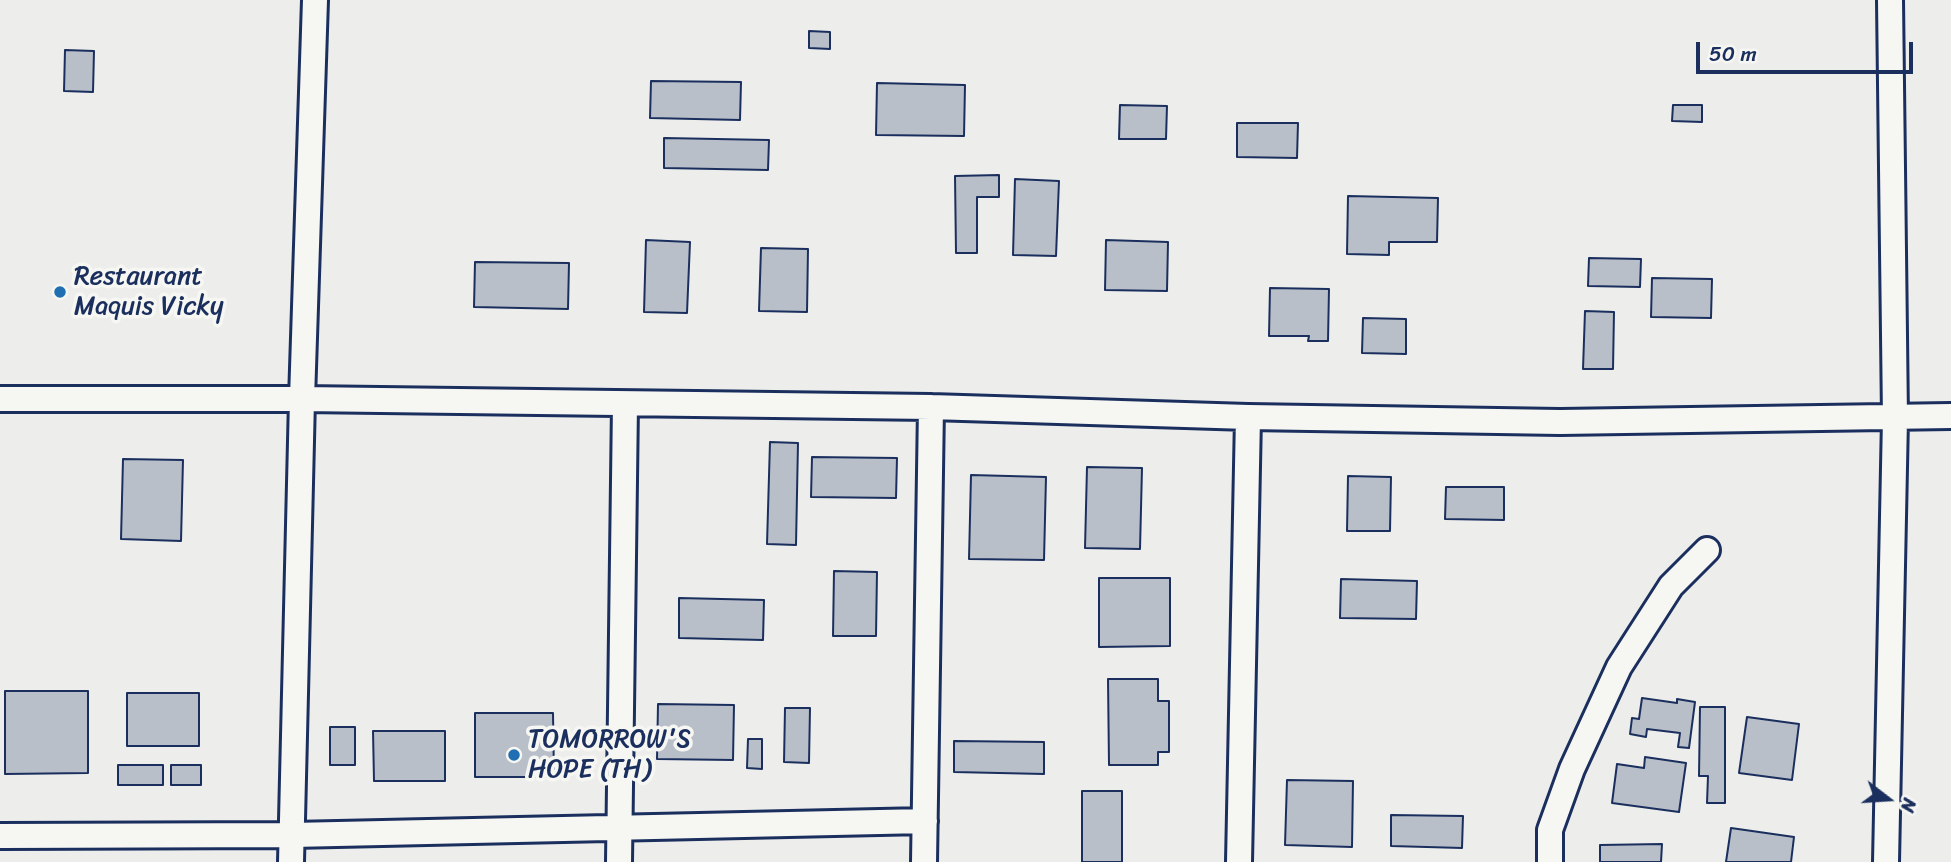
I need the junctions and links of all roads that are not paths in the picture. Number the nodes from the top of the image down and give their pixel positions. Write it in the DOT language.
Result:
graph roads {
  1 [pos="315,0"];
  2 [pos="1890,0"];
  3 [pos="0,399"];
  4 [pos="302,399"];
  5 [pos="625,404"];
  6 [pos="931,407"];
  7 [pos="1951,415"];
  8 [pos="1248,417"];
  9 [pos="1895,418"];
  10 [pos="1707,550"];
  11 [pos="925,821"];
  12 [pos="618,828"];
  13 [pos="292,835"];
  14 [pos="0,836"];
  15 [pos="291,862"];
  16 [pos="619,862"];
  17 [pos="924,862"];
  18 [pos="1239,862"];
  19 [pos="1550,862"];
  20 [pos="1886,862"];
  1 -- 4 [label="street"];
  2 -- 9 [label="street"];
  3 -- 4 [label="street"];
  4 -- 5 [label="street"];
  4 -- 13 [label="street"];
  5 -- 6 [label="street"];
  5 -- 12 [label="street"];
  6 -- 8 [label="street"];
  6 -- 11 [label="street"];
  7 -- 9 [label="street"];
  8 -- 9 [label="street"];
  8 -- 18 [label="street"];
  9 -- 20 [label="street"];
  10 -- 19 [label="street"];
  11 -- 12 [label="street"];
  11 -- 17 [label="street"];
  12 -- 13 [label="street"];
  12 -- 16 [label="street"];
  13 -- 14 [label="street"];
  13 -- 15 [label="street"];
}
